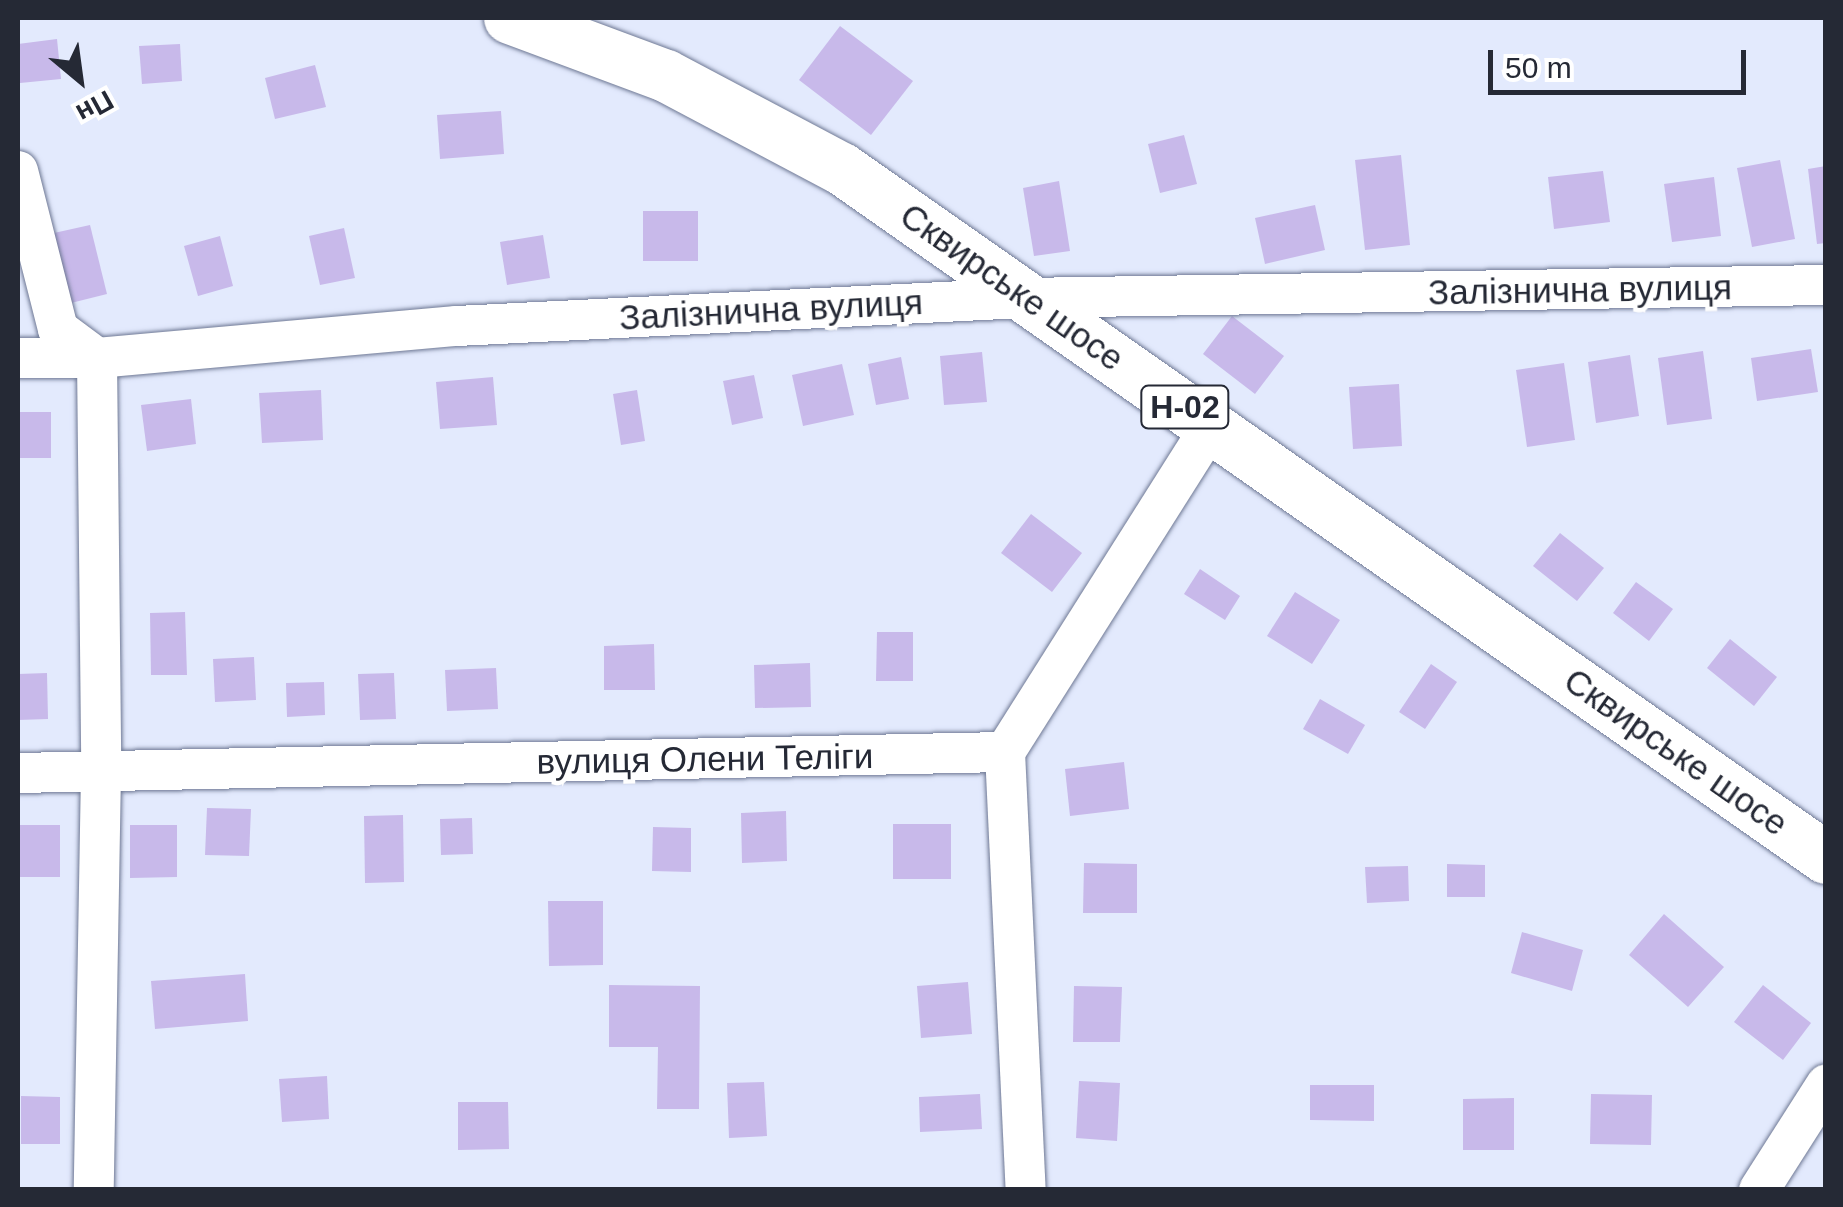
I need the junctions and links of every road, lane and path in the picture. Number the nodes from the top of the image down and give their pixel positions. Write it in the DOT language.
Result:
graph roads {
  1 [pos="510,18"];
  2 [pos="18,170"];
  3 [pos="1826,285"];
  4 [pos="1024,298"];
  5 [pos="18,358"];
  6 [pos="96,358"];
  7 [pos="1212,425"];
  8 [pos="1006,752"];
  9 [pos="101,772"];
  10 [pos="18,774"];
  11 [pos="1826,858"];
  12 [pos="1826,1085"];
  13 [pos="94,1190"];
  14 [pos="1026,1190"];
  15 [pos="1759,1190"];
  1 -- 4 [label="main road, Сквирське шосе / Н-02"];
  2 -- 6 [label="street"];
  3 -- 4 [label="street, Залізнична вулиця"];
  4 -- 6 [label="street, Залізнична вулиця"];
  4 -- 7 [label="main road, Сквирське шосе / Н-02"];
  5 -- 6 [label="street, Залізнична вулиця"];
  6 -- 9 [label="street"];
  7 -- 8 [label="street"];
  7 -- 11 [label="main road, Сквирське шосе / Н-02"];
  8 -- 9 [label="street, вулиця Олени Теліги"];
  8 -- 14 [label="street"];
  9 -- 10 [label="street, вулиця Олени Теліги"];
  9 -- 13 [label="street"];
  12 -- 15 [label="street"];
}
